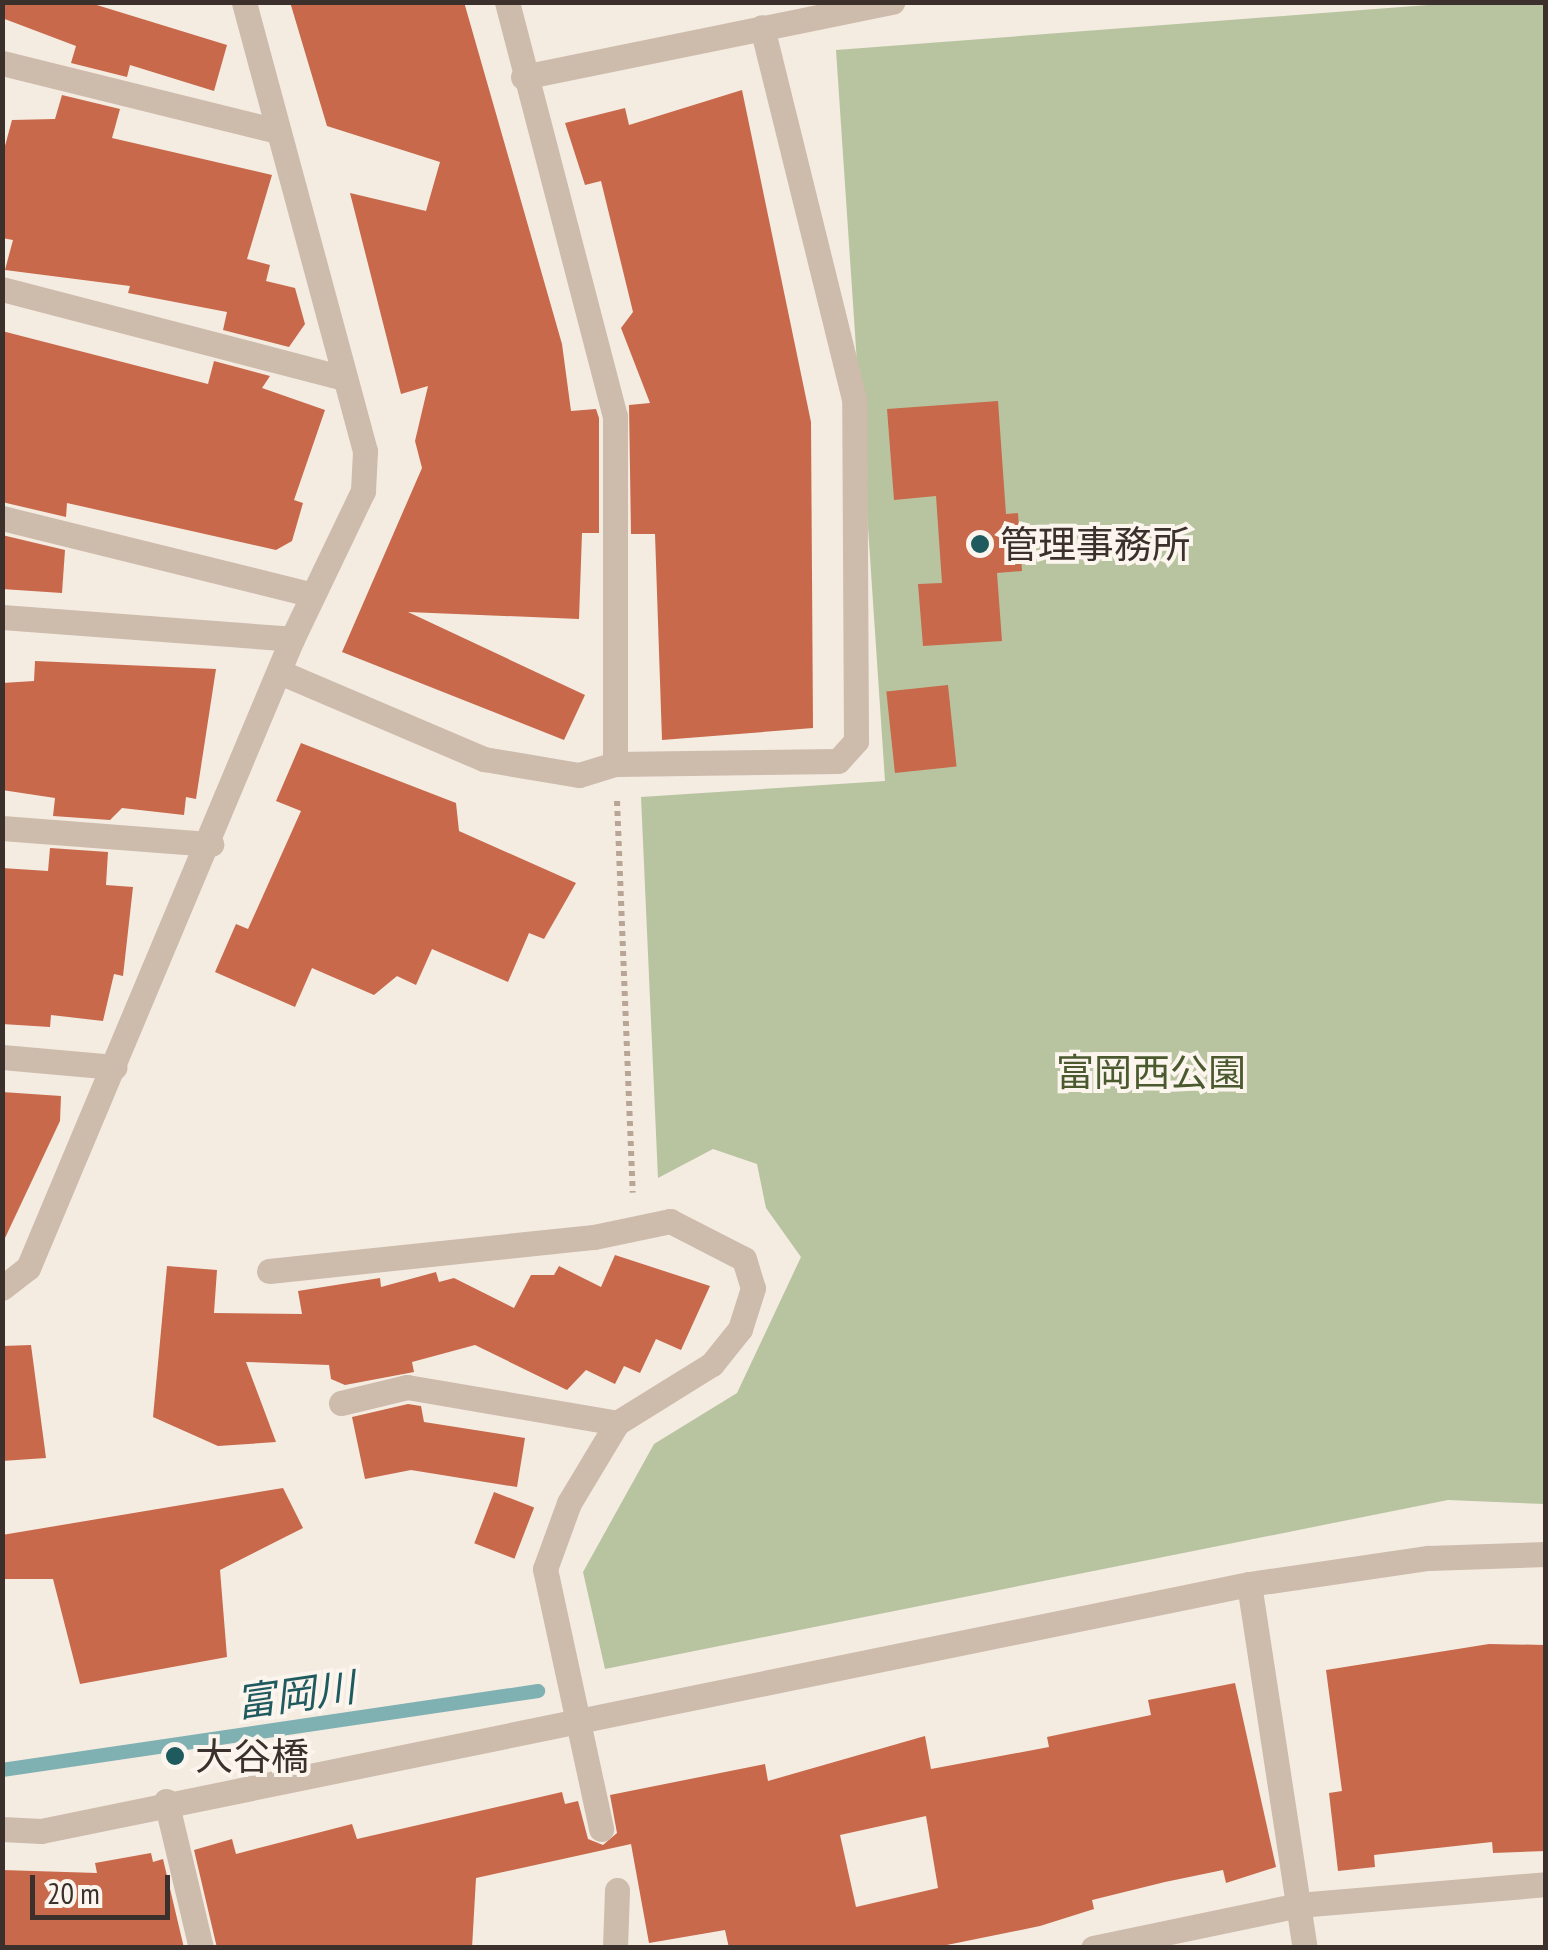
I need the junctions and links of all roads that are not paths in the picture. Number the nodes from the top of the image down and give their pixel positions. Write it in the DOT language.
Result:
graph roads {
  1 [pos="244,2"];
  2 [pos="507,2"];
  3 [pos="892,2"];
  4 [pos="762,27"];
  5 [pos="2,63"];
  6 [pos="523,77"];
  7 [pos="277,132"];
  8 [pos="2,289"];
  9 [pos="343,378"];
  10 [pos="2,518"];
  11 [pos="312,595"];
  12 [pos="2,616"];
  13 [pos="292,638"];
  14 [pos="282,673"];
  15 [pos="616,764"];
  16 [pos="2,828"];
  17 [pos="210,844"];
  18 [pos="2,1057"];
  19 [pos="115,1066"];
  20 [pos="269,1271"];
  21 [pos="5,1285"];
  22 [pos="340,1404"];
  23 [pos="616,1423"];
  24 [pos="1546,1554"];
  25 [pos="1250,1584"];
  26 [pos="579,1722"];
  27 [pos="166,1801"];
  28 [pos="2,1828"];
  29 [pos="601,1830"];
  30 [pos="1546,1884"];
  31 [pos="617,1890"];
  32 [pos="1298,1905"];
  33 [pos="201,1948"];
  34 [pos="615,1948"];
  35 [pos="1093,1948"];
  36 [pos="1305,1948"];
  1 -- 7 [label="street"];
  2 -- 6 [label="street"];
  3 -- 4 [label="street"];
  4 -- 6 [label="street"];
  4 -- 15 [label="street"];
  5 -- 7 [label="street"];
  6 -- 15 [label="street"];
  7 -- 9 [label="street"];
  8 -- 9 [label="street"];
  9 -- 11 [label="street"];
  10 -- 11 [label="street"];
  11 -- 13 [label="street"];
  12 -- 13 [label="street"];
  13 -- 14 [label="street"];
  14 -- 15 [label="street"];
  14 -- 17 [label="street"];
  16 -- 17 [label="street"];
  17 -- 19 [label="street"];
  18 -- 19 [label="street"];
  19 -- 21 [label="street"];
  20 -- 23 [label="street"];
  22 -- 23 [label="street"];
  23 -- 26 [label="street"];
  24 -- 25 [label="street"];
  25 -- 26 [label="street"];
  25 -- 32 [label="street"];
  26 -- 27 [label="street"];
  26 -- 29 [label="street"];
  27 -- 28 [label="street"];
  27 -- 33 [label="street"];
  30 -- 32 [label="street"];
  31 -- 34 [label="street"];
  32 -- 35 [label="street"];
  32 -- 36 [label="street"];
}
